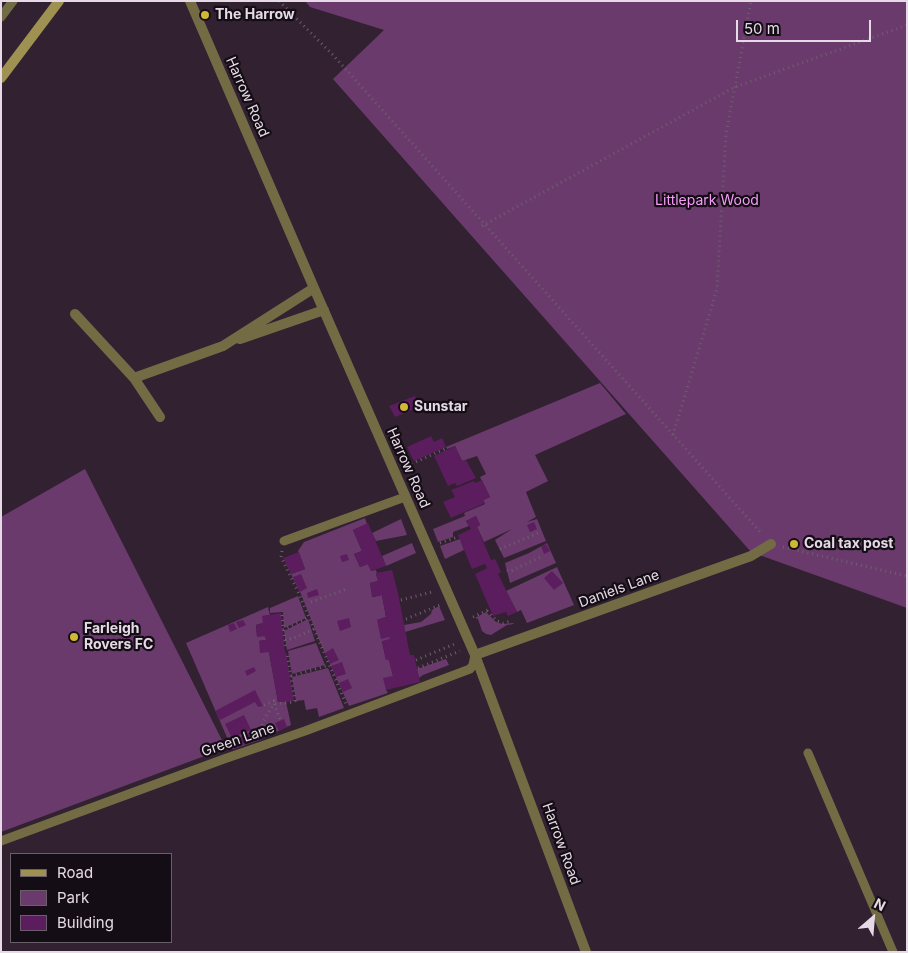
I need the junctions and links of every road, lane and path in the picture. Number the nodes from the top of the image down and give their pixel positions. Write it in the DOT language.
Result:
graph roads {
  1 [pos="13,1"];
  2 [pos="59,1"];
  3 [pos="190,1"];
  4 [pos="279,1"];
  5 [pos="751,1"];
  6 [pos="1,17"];
  7 [pos="907,24"];
  8 [pos="1,78"];
  9 [pos="735,87"];
  10 [pos="484,226"];
  11 [pos="314,288"];
  12 [pos="324,310"];
  13 [pos="75,314"];
  14 [pos="223,346"];
  15 [pos="134,378"];
  16 [pos="160,417"];
  17 [pos="673,436"];
  18 [pos="446,448"];
  19 [pos="404,468"];
  20 [pos="405,497"];
  21 [pos="538,533"];
  22 [pos="458,538"];
  23 [pos="284,541"];
  24 [pos="438,544"];
  25 [pos="771,544"];
  26 [pos="500,549"];
  27 [pos="543,556"];
  28 [pos="507,570"];
  29 [pos="907,576"];
  30 [pos="347,589"];
  31 [pos="435,591"];
  32 [pos="313,599"];
  33 [pos="401,600"];
  34 [pos="441,604"];
  35 [pos="282,615"];
  36 [pos="309,618"];
  37 [pos="406,619"];
  38 [pos="470,619"];
  39 [pos="511,621"];
  40 [pos="314,629"];
  41 [pos="283,630"];
  42 [pos="284,640"];
  43 [pos="458,642"];
  44 [pos="462,651"];
  45 [pos="475,655"];
  46 [pos="416,660"];
  47 [pos="329,665"];
  48 [pos="418,668"];
  49 [pos="291,676"];
  50 [pos="274,701"];
  51 [pos="264,705"];
  52 [pos="350,714"];
  53 [pos="280,719"];
  54 [pos="262,726"];
  55 [pos="808,753"];
  56 [pos="1,841"];
  57 [pos="586,952"];
  58 [pos="893,952"];
  1 -- 6 [label="lane"];
  2 -- 8 [label="street"];
  3 -- 11 [label="street, Harrow Road"];
  4 -- 10 [label="path"];
  5 -- 9 [label="path"];
  7 -- 9 [label="path"];
  9 -- 10 [label="path"];
  9 -- 17 [label="path"];
  10 -- 17 [label="path"];
  11 -- 12 [label="street, Harrow Road"];
  11 -- 14 [label="street"];
  12 -- 14 [label="street"];
  12 -- 20 [label="street, Harrow Road"];
  13 -- 15 [label="street"];
  14 -- 15 [label="street"];
  15 -- 16 [label="street"];
  17 -- 25 [label="path"];
  18 -- 19 [label="path"];
  20 -- 23 [label="lane"];
  20 -- 45 [label="street, Harrow Road"];
  21 -- 26 [label="path"];
  22 -- 24 [label="path"];
  23 -- 36 [label="path"];
  25 -- 29 [label="path"];
  25 -- 45 [label="street, Daniels Lane"];
  27 -- 28 [label="path"];
  30 -- 32 [label="path"];
  31 -- 33 [label="path"];
  34 -- 37 [label="path"];
  35 -- 41 [label="path"];
  36 -- 40 [label="path"];
  36 -- 41 [label="path"];
  38 -- 39 [label="path"];
  40 -- 42 [label="path"];
  40 -- 47 [label="path"];
  41 -- 42 [label="path"];
  42 -- 49 [label="path"];
  43 -- 46 [label="path"];
  44 -- 48 [label="path"];
  45 -- 52 [label="lane, Green Lane"];
  45 -- 57 [label="street, Harrow Road"];
  47 -- 49 [label="path"];
  47 -- 52 [label="path"];
  49 -- 50 [label="path"];
  50 -- 51 [label="path"];
  50 -- 53 [label="path"];
  50 -- 54 [label="path"];
  52 -- 56 [label="lane, Green Lane"];
  55 -- 58 [label="lane"];
}
